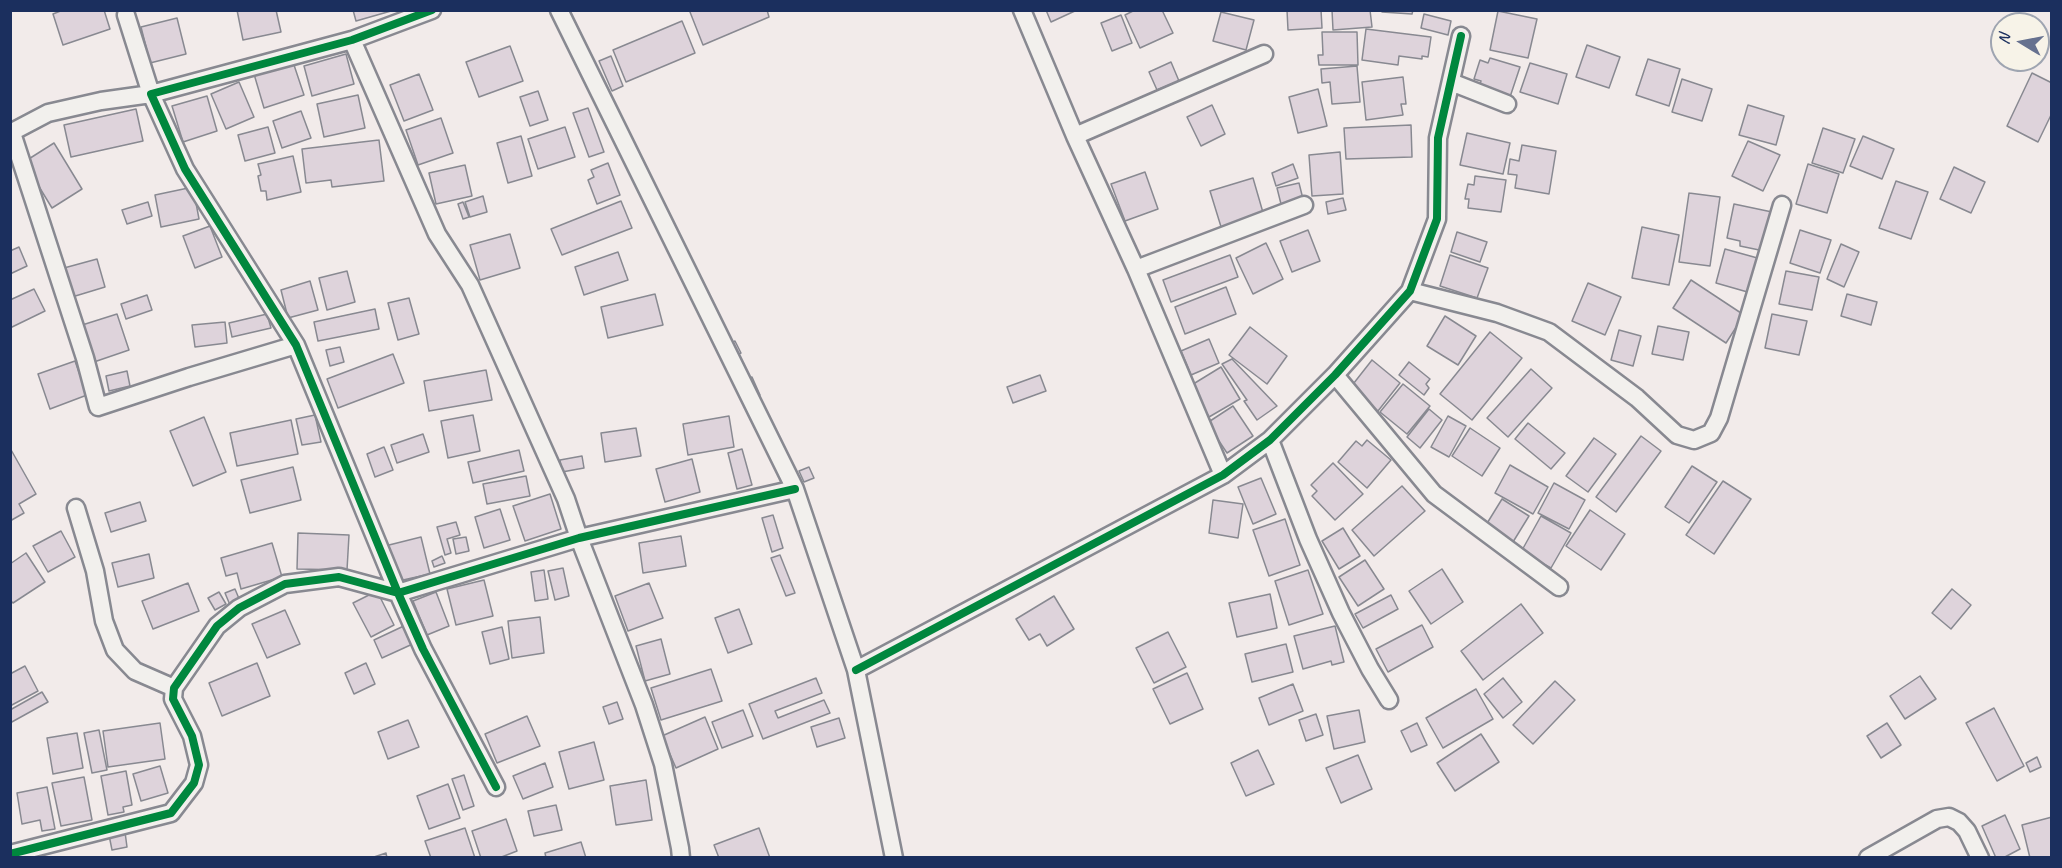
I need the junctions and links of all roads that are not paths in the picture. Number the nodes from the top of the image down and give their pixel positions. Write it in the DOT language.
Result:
graph roads {
  1 [pos="432,10"];
  2 [pos="559,10"];
  3 [pos="1022,10"];
  4 [pos="126,15"];
  5 [pos="1461,36"];
  6 [pos="352,40"];
  7 [pos="1264,54"];
  8 [pos="1451,82"];
  9 [pos="151,94"];
  10 [pos="1508,104"];
  11 [pos="11,133"];
  12 [pos="1075,136"];
  13 [pos="1304,205"];
  14 [pos="1782,205"];
  15 [pos="1136,268"];
  16 [pos="1410,291"];
  17 [pos="296,345"];
  18 [pos="1335,375"];
  19 [pos="1270,440"];
  20 [pos="1223,475"];
  21 [pos="795,489"];
  22 [pos="76,508"];
  23 [pos="579,538"];
  24 [pos="1559,587"];
  25 [pos="398,593"];
  26 [pos="855,670"];
  27 [pos="174,688"];
  28 [pos="1389,700"];
  29 [pos="496,787"];
  30 [pos="10,854"];
  31 [pos="681,858"];
  32 [pos="894,858"];
  33 [pos="1869,858"];
  34 [pos="1980,858"];
  1 -- 6 [label="street"];
  2 -- 21 [label="street"];
  3 -- 12 [label="street"];
  4 -- 9 [label="street"];
  5 -- 8 [label="street"];
  6 -- 9 [label="street"];
  6 -- 23 [label="street"];
  7 -- 12 [label="street"];
  8 -- 10 [label="street"];
  8 -- 16 [label="street"];
  9 -- 11 [label="street"];
  9 -- 17 [label="street"];
  11 -- 17 [label="street"];
  12 -- 15 [label="street"];
  13 -- 15 [label="street"];
  14 -- 16 [label="street"];
  15 -- 20 [label="street"];
  16 -- 18 [label="street"];
  17 -- 25 [label="street"];
  18 -- 19 [label="street"];
  18 -- 24 [label="street"];
  19 -- 20 [label="street"];
  19 -- 28 [label="street"];
  20 -- 26 [label="street"];
  21 -- 23 [label="street"];
  21 -- 26 [label="street"];
  22 -- 27 [label="street"];
  23 -- 25 [label="street"];
  23 -- 31 [label="street"];
  25 -- 27 [label="street"];
  25 -- 29 [label="street"];
  26 -- 32 [label="street"];
  27 -- 30 [label="street"];
  33 -- 34 [label="street"];
}
